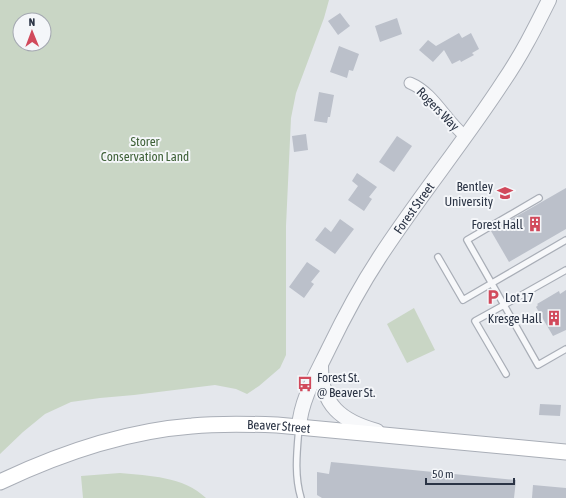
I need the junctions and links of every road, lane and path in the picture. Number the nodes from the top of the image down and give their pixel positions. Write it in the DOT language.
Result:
graph roads {
  1 [pos="549,0"];
  2 [pos="410,83"];
  3 [pos="466,136"];
  4 [pos="539,198"];
  5 [pos="566,240"];
  6 [pos="438,257"];
  7 [pos="566,270"];
  8 [pos="492,284"];
  9 [pos="504,305"];
  10 [pos="566,349"];
  11 [pos="321,364"];
  12 [pos="506,374"];
  13 [pos="299,427"];
  14 [pos="407,437"];
  15 [pos="566,452"];
  16 [pos="0,482"];
  17 [pos="302,498"];
  1 -- 3 [label="street, Forest Street"];
  2 -- 3 [label="street, Rogers Way"];
  3 -- 11 [label="street, Forest Street"];
  4 -- 8 [label="lane"];
  5 -- 8 [label="lane"];
  6 -- 8 [label="lane"];
  7 -- 9 [label="lane"];
  8 -- 9 [label="lane"];
  9 -- 10 [label="lane"];
  9 -- 12 [label="lane"];
  11 -- 13 [label="street, Forest Street"];
  11 -- 14 [label="street"];
  13 -- 14 [label="main road, Beaver Street"];
  13 -- 16 [label="main road, Beaver Street"];
  13 -- 17 [label="lane"];
  14 -- 15 [label="main road, Beaver Street"];
}
